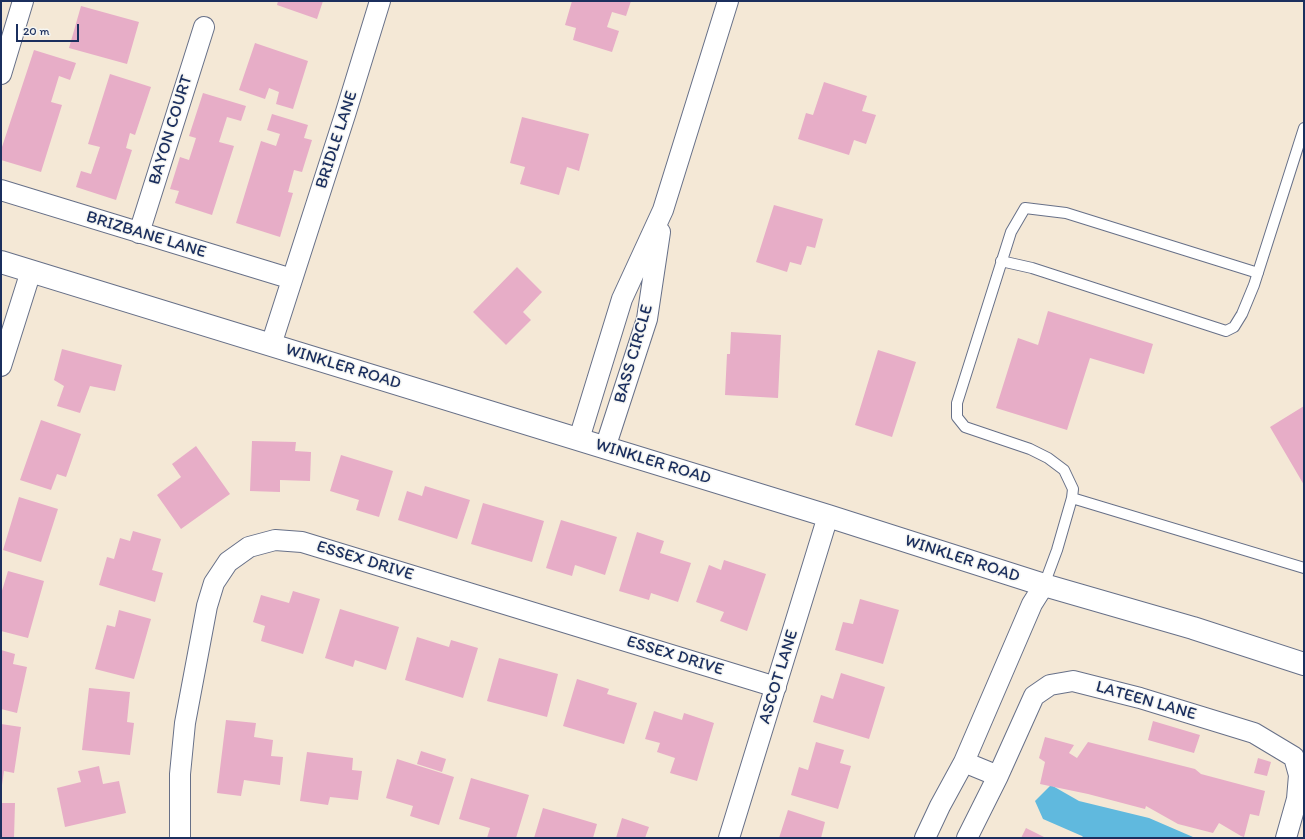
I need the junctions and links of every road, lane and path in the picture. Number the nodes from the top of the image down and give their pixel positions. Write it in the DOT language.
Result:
graph roads {
  1 [pos="23,1"];
  2 [pos="380,1"];
  3 [pos="728,1"];
  4 [pos="204,27"];
  5 [pos="1,74"];
  6 [pos="1304,128"];
  7 [pos="1,190"];
  8 [pos="663,210"];
  9 [pos="139,233"];
  10 [pos="1001,261"];
  11 [pos="1,262"];
  12 [pos="31,271"];
  13 [pos="1258,273"];
  14 [pos="292,279"];
  15 [pos="271,345"];
  16 [pos="1,366"];
  17 [pos="579,439"];
  18 [pos="605,448"];
  19 [pos="1072,498"];
  20 [pos="828,516"];
  21 [pos="1304,568"];
  22 [pos="1044,584"];
  23 [pos="1304,664"];
  24 [pos="776,687"];
  25 [pos="964,762"];
  26 [pos="998,776"];
  27 [pos="1299,817"];
  28 [pos="180,838"];
  29 [pos="729,838"];
  30 [pos="925,838"];
  31 [pos="967,838"];
  32 [pos="1286,838"];
  1 -- 5 [label="street"];
  2 -- 14 [label="street, BRIDLE LANE"];
  3 -- 8 [label="street, BASS CIRCLE"];
  4 -- 9 [label="street, BAYON COURT"];
  6 -- 13 [label="lane"];
  7 -- 9 [label="street, BRIZBANE LANE"];
  8 -- 17 [label="street, BASS CIRCLE"];
  8 -- 18 [label="street, BASS CIRCLE"];
  9 -- 14 [label="street, BRIZBANE LANE"];
  10 -- 13 [label="lane"];
  10 -- 13 [label="lane"];
  10 -- 19 [label="lane"];
  11 -- 12 [label="street, WINKLER ROAD"];
  12 -- 15 [label="street, WINKLER ROAD"];
  12 -- 16 [label="street"];
  14 -- 15 [label="street, BRIDLE LANE"];
  15 -- 17 [label="street, WINKLER ROAD"];
  17 -- 18 [label="street, WINKLER ROAD"];
  18 -- 20 [label="street, WINKLER ROAD"];
  19 -- 21 [label="lane"];
  19 -- 22 [label="lane"];
  20 -- 22 [label="street, WINKLER ROAD"];
  20 -- 24 [label="street, ASCOT LANE"];
  22 -- 23 [label="street, WINKLER ROAD"];
  22 -- 25 [label="street"];
  24 -- 28 [label="street, ESSEX DRIVE"];
  24 -- 29 [label="street, ASCOT LANE"];
  25 -- 26 [label="street"];
  25 -- 30 [label="street"];
  26 -- 27 [label="street, LATEEN LANE"];
  26 -- 31 [label="street, LATEEN LANE"];
  27 -- 32 [label="street, LATEEN LANE"];
}
